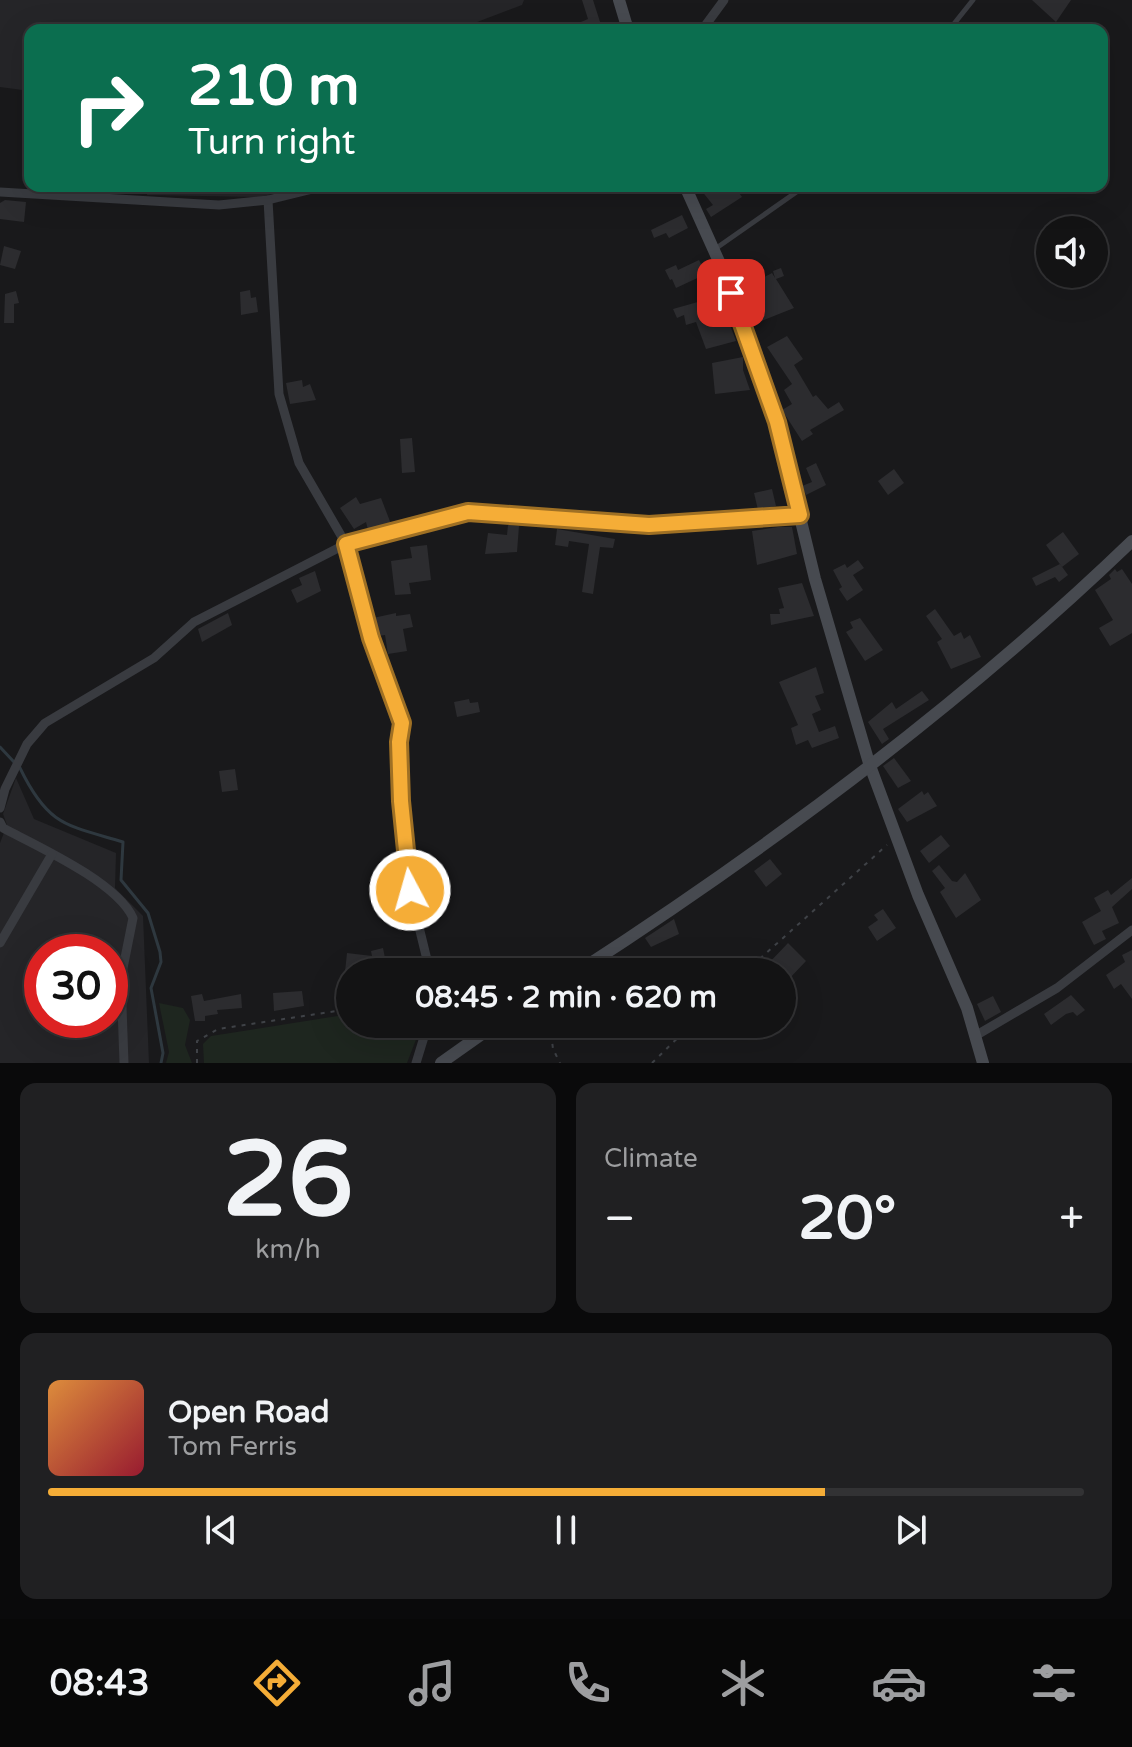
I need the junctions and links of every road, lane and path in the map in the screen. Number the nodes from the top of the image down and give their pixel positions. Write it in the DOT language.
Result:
graph roads {
  1 [pos="619,0"];
  2 [pos="724,0"];
  3 [pos="973,0"];
  4 [pos="626,24"];
  5 [pos="706,24"];
  6 [pos="954,24"];
  7 [pos="0,192"];
  8 [pos="301,192"];
  9 [pos="688,192"];
  10 [pos="796,192"];
  11 [pos="268,200"];
  12 [pos="714,249"];
  13 [pos="800,515"];
  14 [pos="1132,541"];
  15 [pos="346,544"];
  16 [pos="869,763"];
  17 [pos="0,808"];
  18 [pos="1,827"];
  19 [pos="898,838"];
  20 [pos="52,854"];
  21 [pos="1132,930"];
  22 [pos="0,943"];
  23 [pos="427,958"];
  24 [pos="599,958"];
  25 [pos="760,958"];
  26 [pos="336,1011"];
  27 [pos="975,1036"];
  28 [pos="424,1038"];
  29 [pos="476,1038"];
  30 [pos="552,1038"];
  31 [pos="678,1038"];
  32 [pos="124,1063"];
  33 [pos="197,1063"];
  34 [pos="416,1063"];
  35 [pos="441,1063"];
  36 [pos="560,1063"];
  37 [pos="652,1063"];
  38 [pos="983,1063"];
  1 -- 4 [label="street"];
  2 -- 5 [label="street"];
  3 -- 6 [label="lane"];
  7 -- 11 [label="street"];
  8 -- 11 [label="street"];
  9 -- 12 [label="street"];
  10 -- 12 [label="lane"];
  11 -- 15 [label="street"];
  12 -- 13 [label="street"];
  13 -- 15 [label="street"];
  13 -- 16 [label="street"];
  14 -- 16 [label="street"];
  15 -- 17 [label="street"];
  15 -- 23 [label="street"];
  16 -- 19 [label="street"];
  16 -- 24 [label="street"];
  18 -- 20 [label="street"];
  19 -- 25 [label="path"];
  19 -- 27 [label="street"];
  20 -- 22 [label="street"];
  20 -- 32 [label="street"];
  21 -- 27 [label="street"];
  26 -- 33 [label="path"];
  27 -- 38 [label="street"];
  28 -- 34 [label="street"];
  29 -- 35 [label="street"];
  30 -- 36 [label="path"];
  31 -- 37 [label="path"];
}
